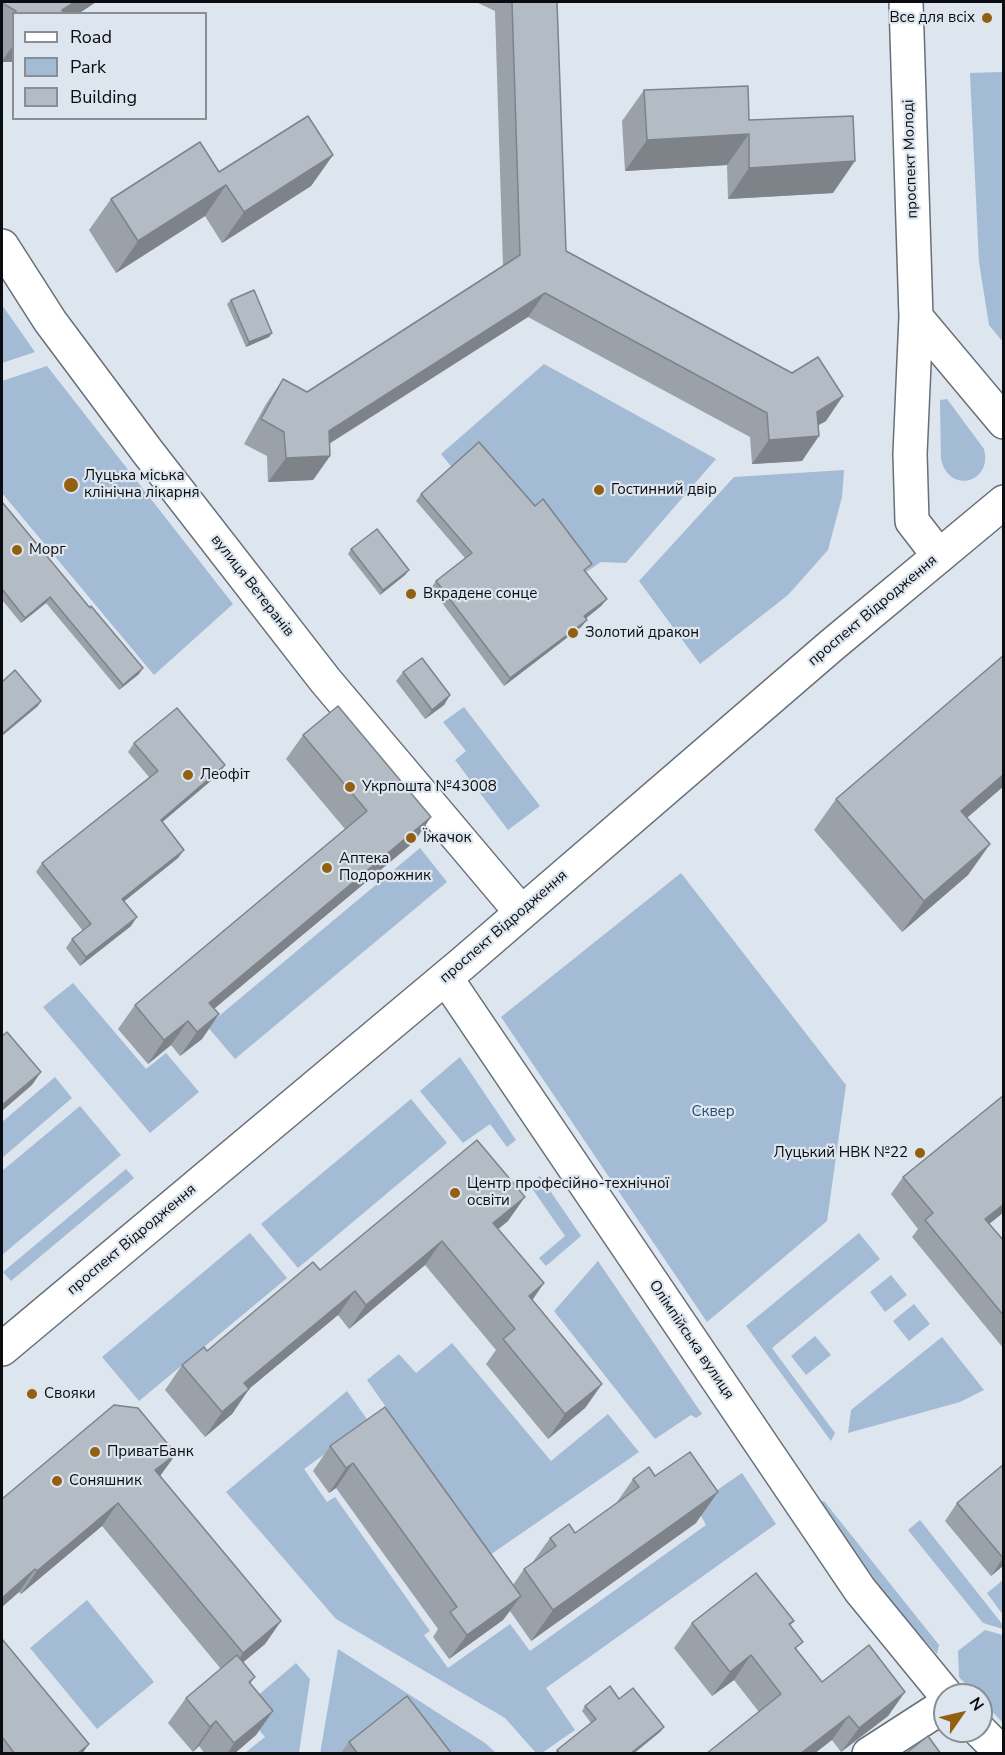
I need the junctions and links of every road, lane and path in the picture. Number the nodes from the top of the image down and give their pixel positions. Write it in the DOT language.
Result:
graph roads {
  1 [pos="906,2"];
  2 [pos="2,246"];
  3 [pos="916,317"];
  4 [pos="1004,422"];
  5 [pos="1004,502"];
  6 [pos="939,556"];
  7 [pos="521,912"];
  8 [pos="446,978"];
  9 [pos="2,1349"];
  10 [pos="936,1683"];
  11 [pos="933,1713"];
  12 [pos="992,1743"];
  13 [pos="869,1754"];
  14 [pos="1003,1754"];
  1 -- 3 [label="street, проспект Молоді"];
  2 -- 7 [label="street, вулиця Ветеранів"];
  3 -- 4 [label="street"];
  3 -- 6 [label="street, проспект Молоді"];
  5 -- 6 [label="street, проспект Відродження"];
  6 -- 7 [label="street, проспект Відродження"];
  7 -- 8 [label="street, проспект Відродження"];
  8 -- 9 [label="street, проспект Відродження"];
  8 -- 10 [label="street, Олімпійська вулиця"];
  11 -- 13 [label="street"];
  12 -- 14 [label="street"];
}
